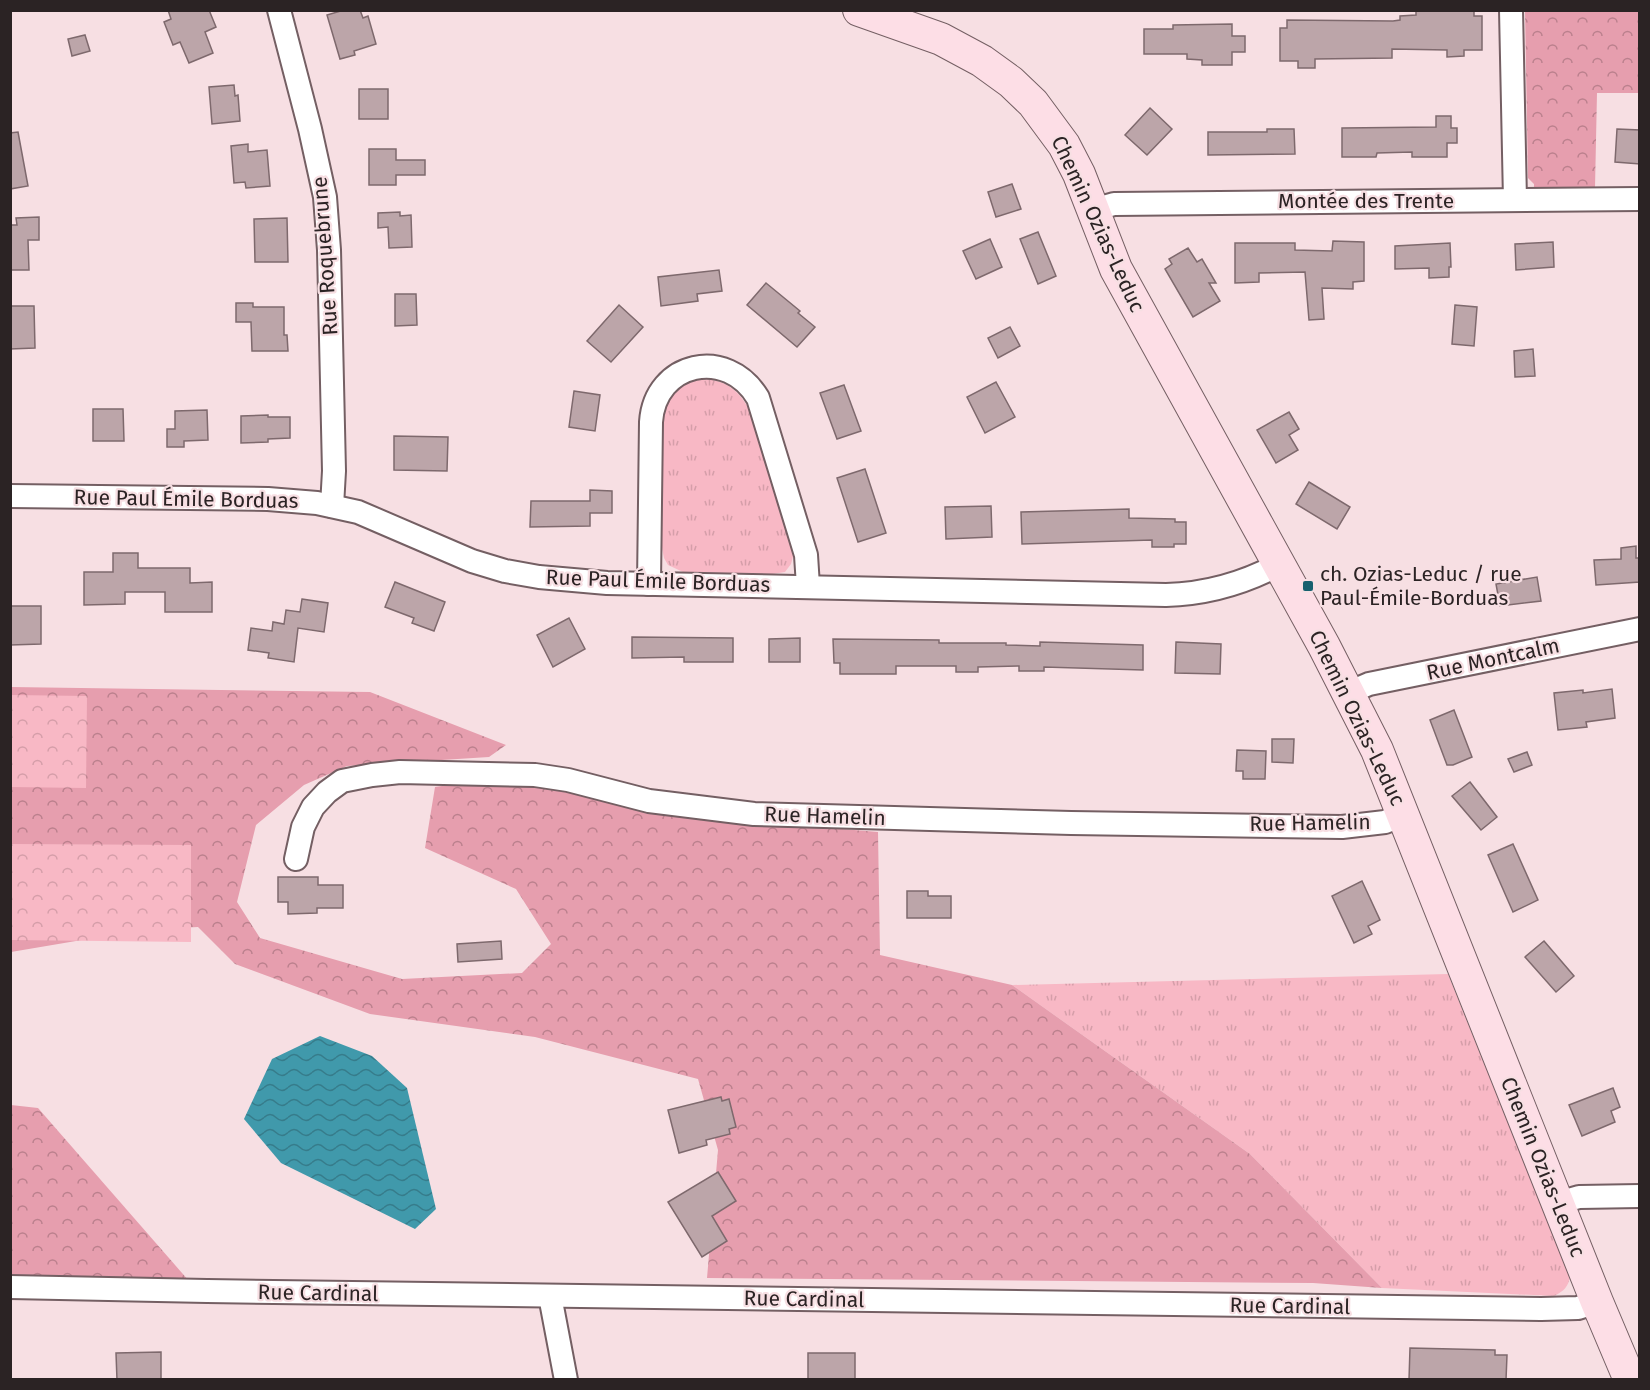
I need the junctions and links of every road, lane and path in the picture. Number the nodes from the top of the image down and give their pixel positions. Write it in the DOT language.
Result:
graph roads {
  1 [pos="279,10"];
  2 [pos="860,10"];
  3 [pos="1511,10"];
  4 [pos="1640,199"];
  5 [pos="1515,200"];
  6 [pos="1093,210"];
  7 [pos="10,496"];
  8 [pos="332,506"];
  9 [pos="1278,565"];
  10 [pos="649,584"];
  11 [pos="808,586"];
  12 [pos="1640,629"];
  13 [pos="1348,693"];
  14 [pos="1404,814"];
  15 [pos="296,859"];
  16 [pos="1640,1196"];
  17 [pos="1558,1203"];
  18 [pos="10,1287"];
  19 [pos="550,1296"];
  20 [pos="1597,1302"];
  21 [pos="566,1380"];
  22 [pos="1630,1380"];
  1 -- 8 [label="street, Rue Roquebrune"];
  2 -- 6 [label="street, Chemin Ozias-Leduc"];
  3 -- 5 [label="street"];
  4 -- 5 [label="street, Montée des Trente"];
  5 -- 6 [label="street, Montée des Trente"];
  6 -- 9 [label="street, Chemin Ozias-Leduc"];
  7 -- 8 [label="street, Rue Paul Émile Borduas"];
  8 -- 10 [label="street, Rue Paul Émile Borduas"];
  9 -- 11 [label="street, Rue Paul Émile Borduas"];
  9 -- 13 [label="street, Chemin Ozias-Leduc"];
  10 -- 11 [label="street, Rue Paul Émile Borduas"];
  10 -- 11 [label="street"];
  12 -- 13 [label="street, Rue Montcalm"];
  13 -- 14 [label="street, Chemin Ozias-Leduc"];
  14 -- 15 [label="street, Rue Hamelin"];
  14 -- 17 [label="street, Chemin Ozias-Leduc"];
  16 -- 17 [label="street"];
  17 -- 20 [label="street, Chemin Ozias-Leduc"];
  18 -- 19 [label="street, Rue Cardinal"];
  19 -- 20 [label="street, Rue Cardinal"];
  19 -- 21 [label="street"];
  20 -- 22 [label="street, Chemin Ozias-Leduc"];
}
